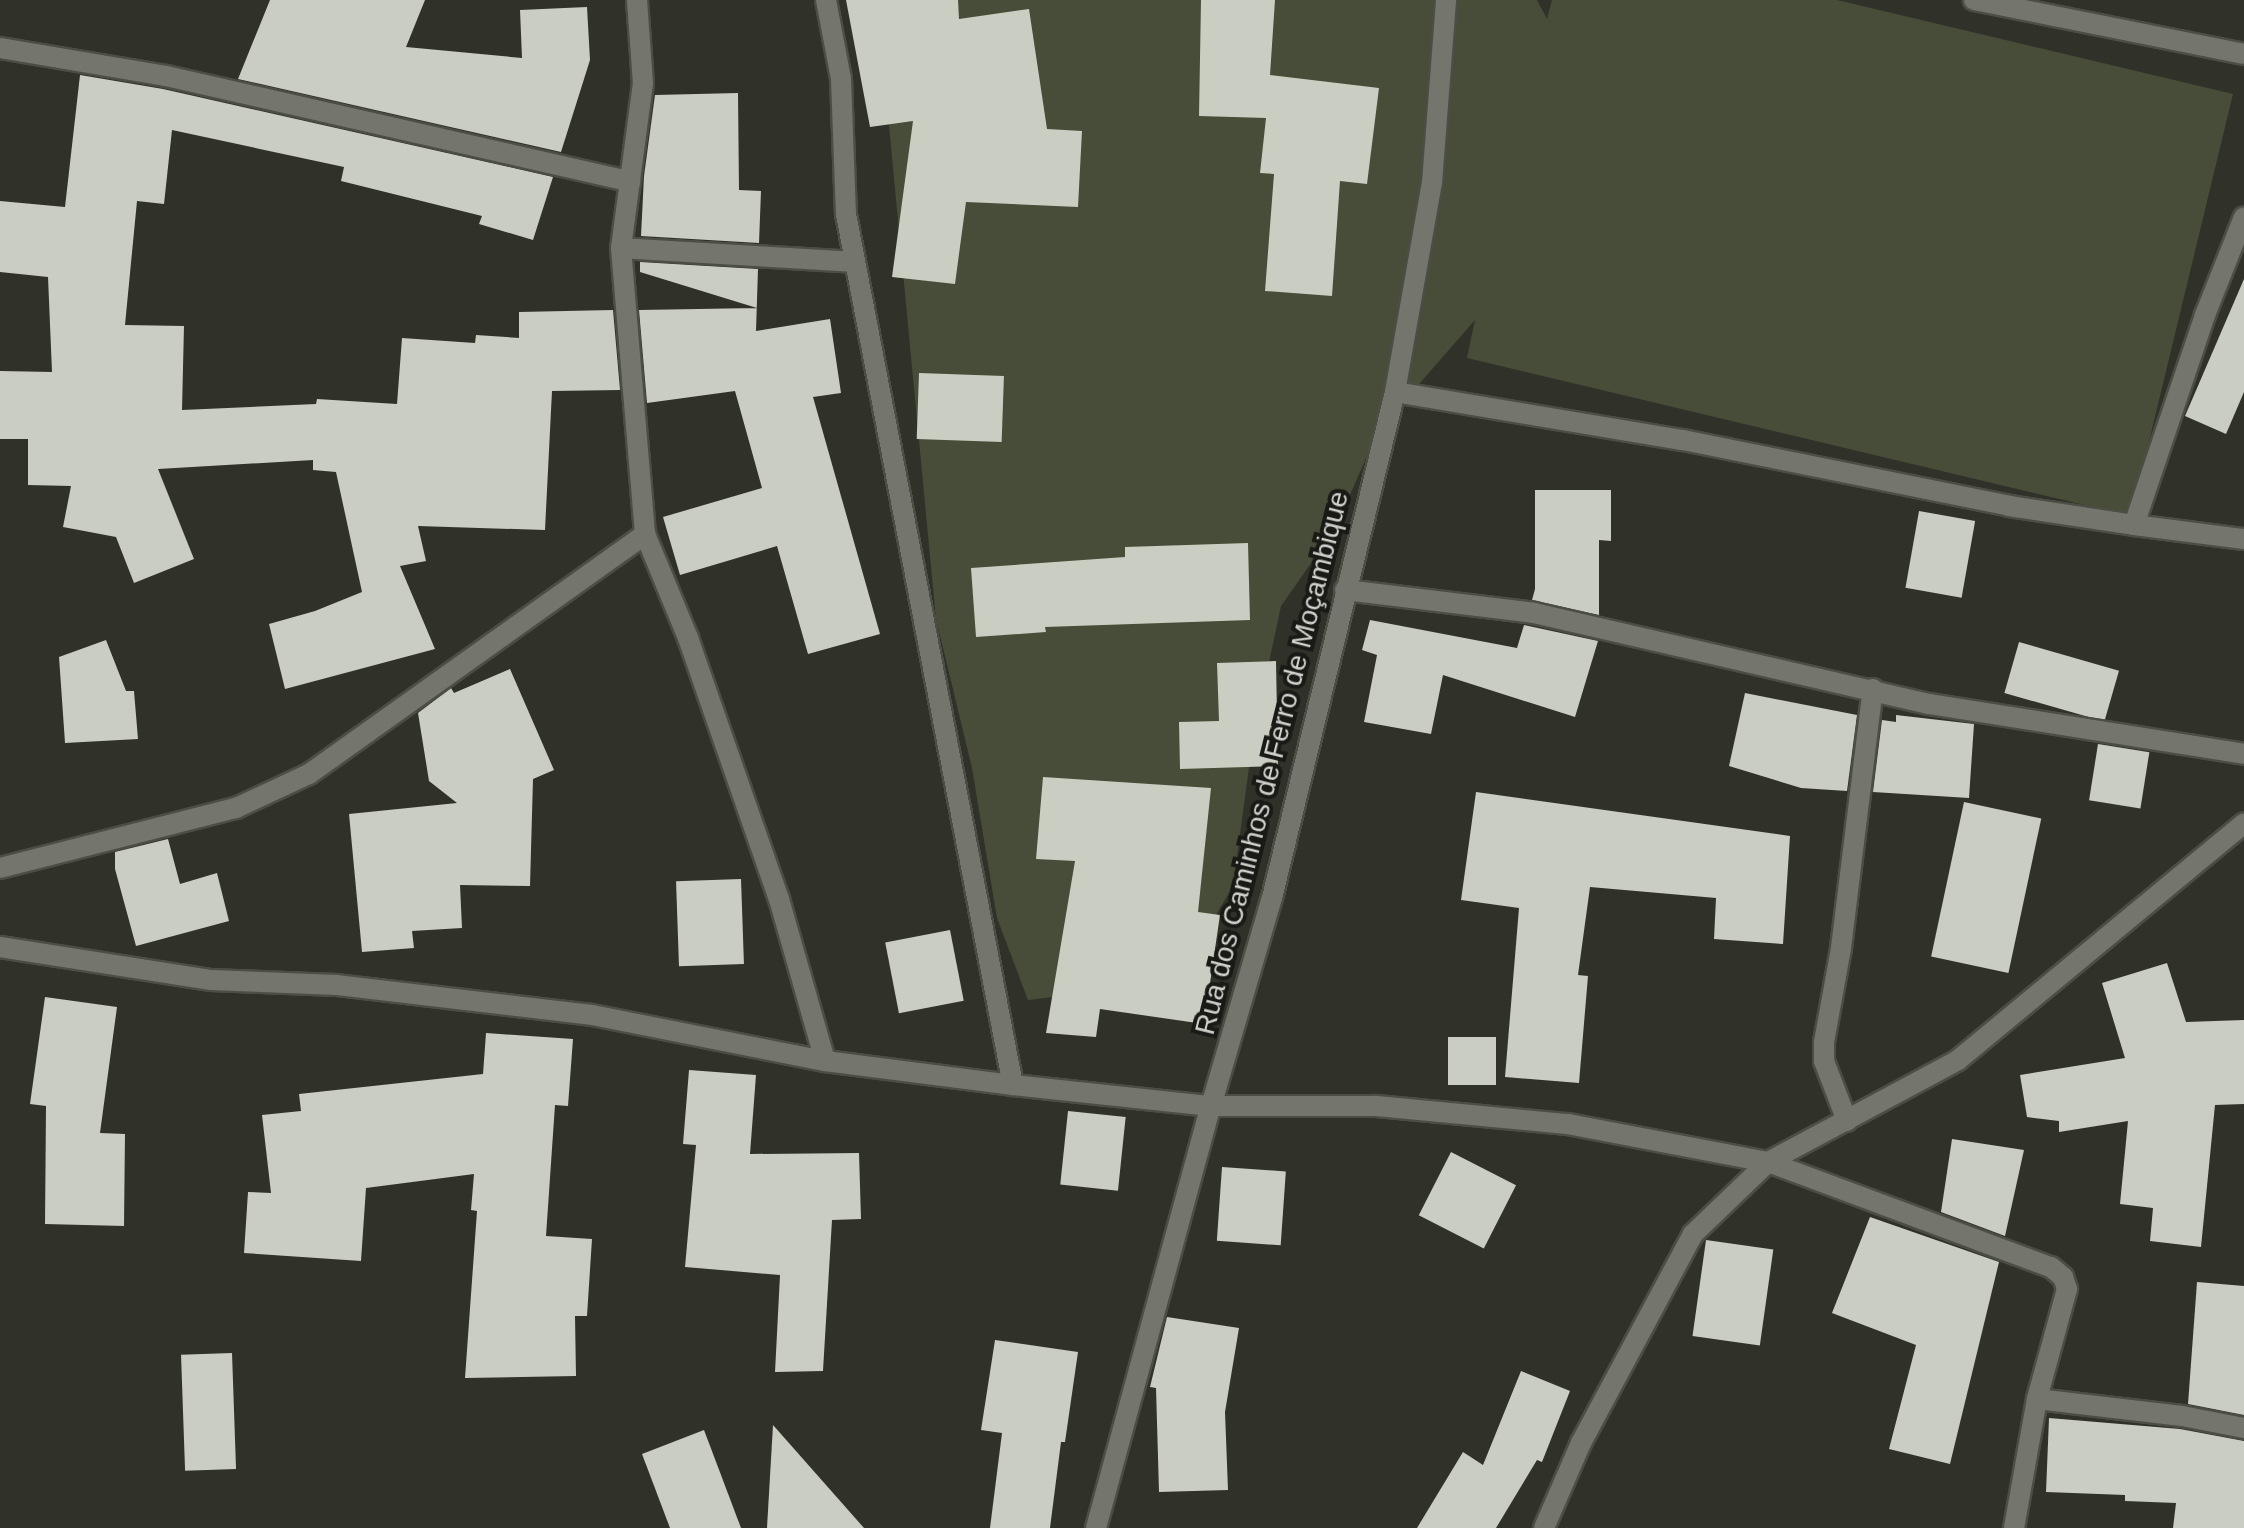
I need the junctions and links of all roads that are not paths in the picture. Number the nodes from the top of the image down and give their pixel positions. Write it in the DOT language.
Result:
graph roads {
  1 [pos="637,0"];
  2 [pos="826,0"];
  3 [pos="1446,0"];
  4 [pos="1974,0"];
  5 [pos="0,48"];
  6 [pos="2244,54"];
  7 [pos="630,181"];
  8 [pos="2244,217"];
  9 [pos="621,248"];
  10 [pos="855,262"];
  11 [pos="1395,392"];
  12 [pos="2134,525"];
  13 [pos="645,534"];
  14 [pos="2244,539"];
  15 [pos="1345,590"];
  16 [pos="1873,689"];
  17 [pos="2244,754"];
  18 [pos="2244,823"];
  19 [pos="0,868"];
  20 [pos="0,947"];
  21 [pos="825,1061"];
  22 [pos="1013,1085"];
  23 [pos="1211,1106"];
  24 [pos="1847,1121"];
  25 [pos="1768,1162"];
  26 [pos="2037,1399"];
  27 [pos="2244,1428"];
  28 [pos="1096,1528"];
  29 [pos="1544,1528"];
  30 [pos="2014,1528"];
  1 -- 7 [label="street"];
  2 -- 10 [label="street"];
  3 -- 11 [label="street, Rua dos Caminhos de Ferro de Moçambique"];
  4 -- 6 [label="street"];
  5 -- 7 [label="street"];
  7 -- 9 [label="street"];
  8 -- 12 [label="street"];
  9 -- 10 [label="street"];
  9 -- 13 [label="street"];
  10 -- 22 [label="street"];
  11 -- 12 [label="street"];
  11 -- 15 [label="street, Rua dos Caminhos de Ferro de Moçambique"];
  12 -- 14 [label="street"];
  13 -- 19 [label="street"];
  13 -- 21 [label="street"];
  15 -- 16 [label="street"];
  15 -- 23 [label="street, Rua dos Caminhos de Ferro de Moçambique"];
  16 -- 17 [label="street"];
  16 -- 24 [label="street"];
  18 -- 24 [label="street"];
  20 -- 21 [label="street"];
  21 -- 22 [label="street"];
  22 -- 23 [label="street"];
  23 -- 25 [label="street"];
  23 -- 28 [label="street, Rua dos Caminhos de Ferro de Moçambique"];
  24 -- 25 [label="street"];
  25 -- 26 [label="street"];
  25 -- 29 [label="street"];
  26 -- 27 [label="street"];
  26 -- 30 [label="street"];
}
